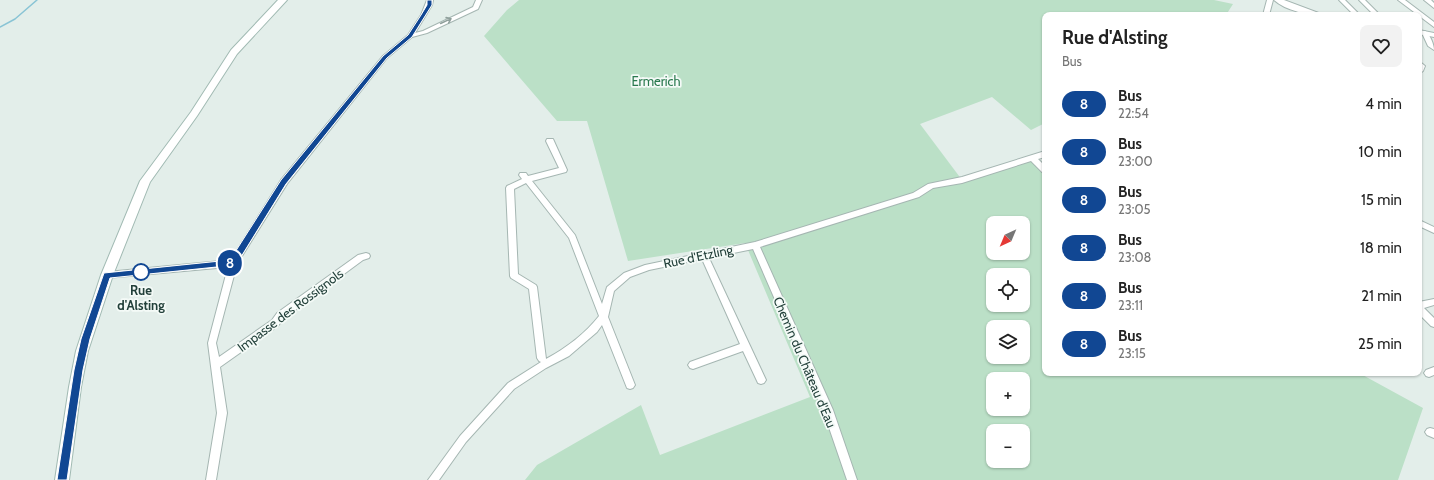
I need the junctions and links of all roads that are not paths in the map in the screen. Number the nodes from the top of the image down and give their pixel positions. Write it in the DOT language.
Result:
graph roads {
  1 [pos="283,0"];
  2 [pos="430,0"];
  3 [pos="479,0"];
  4 [pos="1270,0"];
  5 [pos="1278,0"];
  6 [pos="1342,0"];
  7 [pos="1362,0"];
  8 [pos="1401,0"];
  9 [pos="1427,0"];
  10 [pos="1434,6"];
  11 [pos="1267,12"];
  12 [pos="1310,12"];
  13 [pos="1354,12"];
  14 [pos="1375,12"];
  15 [pos="1417,12"];
  16 [pos="1422,16"];
  17 [pos="1434,25"];
  18 [pos="1422,32"];
  19 [pos="1434,35"];
  20 [pos="410,36"];
  21 [pos="1434,48"];
  22 [pos="550,141"];
  23 [pos="1042,155"];
  24 [pos="1032,158"];
  25 [pos="1042,167"];
  26 [pos="526,177"];
  27 [pos="1422,225"];
  28 [pos="1434,230"];
  29 [pos="755,245"];
  30 [pos="704,255"];
  31 [pos="366,256"];
  32 [pos="233,263"];
  33 [pos="107,275"];
  34 [pos="1434,302"];
  35 [pos="1422,305"];
  36 [pos="1422,312"];
  37 [pos="604,316"];
  38 [pos="1434,323"];
  39 [pos="746,346"];
  40 [pos="542,358"];
  41 [pos="215,365"];
  42 [pos="693,365"];
  43 [pos="761,380"];
  44 [pos="630,385"];
  45 [pos="62,480"];
  46 [pos="211,480"];
  47 [pos="433,480"];
  48 [pos="852,480"];
  1 -- 33 [label="main road"];
  2 -- 20 [label="street"];
  20 -- 3 [label="street, one-way"];
  4 -- 11 [label="street"];
  5 -- 12 [label="street"];
  6 -- 13 [label="street"];
  7 -- 14 [label="street"];
  8 -- 15 [label="street"];
  9 -- 10 [label="street"];
  16 -- 17 [label="street"];
  18 -- 19 [label="street"];
  18 -- 21 [label="street"];
  20 -- 32 [label="street"];
  22 -- 26 [label="street"];
  23 -- 24 [label="street, Rue d'Etzling"];
  24 -- 25 [label="street"];
  24 -- 29 [label="street, Rue d'Etzling"];
  26 -- 37 [label="street"];
  26 -- 40 [label="street"];
  27 -- 28 [label="street"];
  29 -- 30 [label="street, Rue d'Etzling"];
  29 -- 48 [label="street, Chemin du Château d'Eau"];
  30 -- 37 [label="street, Rue d'Etzling"];
  30 -- 39 [label="street"];
  31 -- 41 [label="street, Impasse des Rossignols"];
  32 -- 33 [label="street"];
  32 -- 41 [label="street"];
  33 -- 45 [label="main road"];
  34 -- 35 [label="street"];
  36 -- 38 [label="street"];
  37 -- 44 [label="street"];
  37 -- 47 [label="street, Rue d'Etzling"];
  39 -- 42 [label="street"];
  39 -- 43 [label="street"];
  41 -- 46 [label="street"];
}
